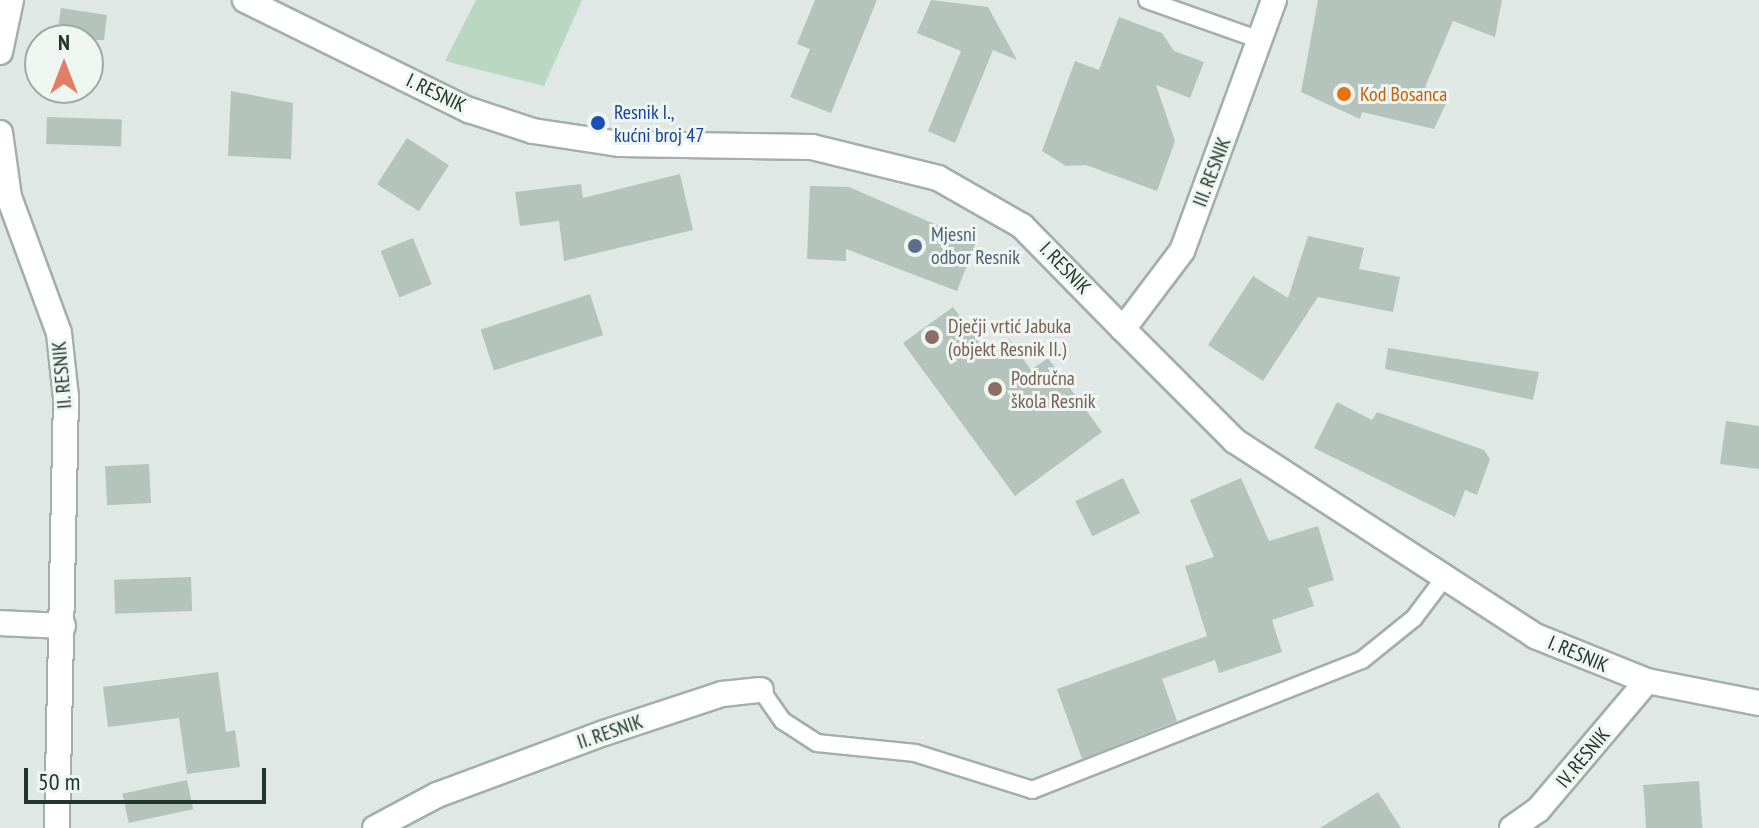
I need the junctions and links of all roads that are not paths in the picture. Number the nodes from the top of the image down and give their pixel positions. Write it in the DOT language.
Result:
graph roads {
  1 [pos="11,0"];
  2 [pos="245,0"];
  3 [pos="1147,0"];
  4 [pos="1274,0"];
  5 [pos="1260,40"];
  6 [pos="0,52"];
  7 [pos="0,133"];
  8 [pos="1123,329"];
  9 [pos="1445,577"];
  10 [pos="0,623"];
  11 [pos="63,626"];
  12 [pos="1647,681"];
  13 [pos="761,690"];
  14 [pos="1759,703"];
  15 [pos="57,828"];
  16 [pos="375,828"];
  17 [pos="1512,828"];
  1 -- 6 [label="street"];
  2 -- 8 [label="street, I. RESNIK"];
  3 -- 5 [label="lane"];
  4 -- 5 [label="street, III. RESNIK"];
  5 -- 8 [label="street, III. RESNIK"];
  7 -- 11 [label="street, II. RESNIK"];
  8 -- 9 [label="street, I. RESNIK"];
  9 -- 12 [label="street, I. RESNIK"];
  9 -- 13 [label="lane"];
  10 -- 11 [label="street"];
  11 -- 15 [label="street, II. RESNIK"];
  12 -- 14 [label="street, I. RESNIK"];
  12 -- 17 [label="street, IV. RESNIK"];
  13 -- 16 [label="street, II. RESNIK"];
}
